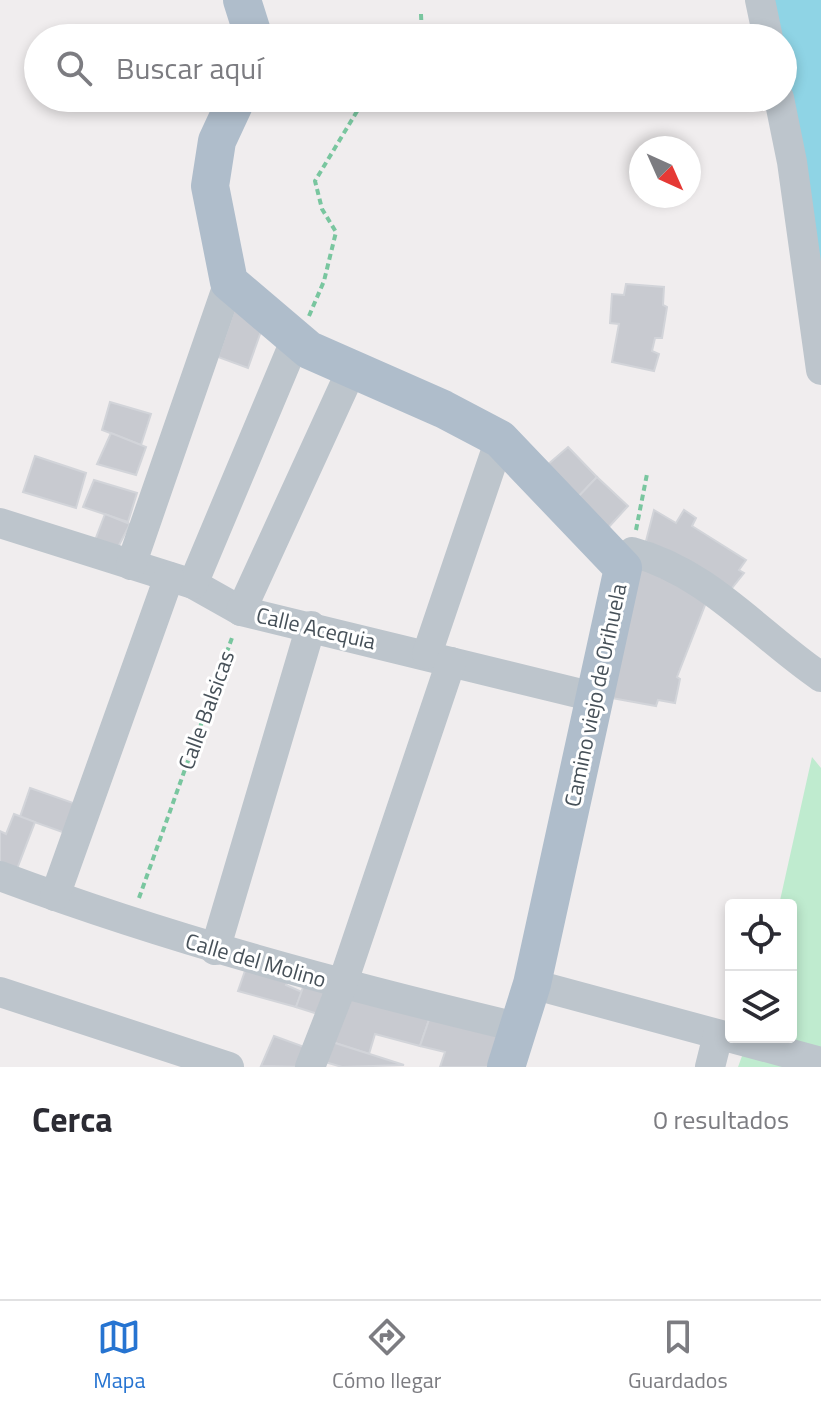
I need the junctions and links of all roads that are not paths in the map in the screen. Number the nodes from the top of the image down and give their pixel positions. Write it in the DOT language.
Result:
graph roads {
  1 [pos="242,0"];
  2 [pos="760,0"];
  3 [pos="250,24"];
  4 [pos="765,24"];
  5 [pos="230,112"];
  6 [pos="782,112"];
  7 [pos="229,282"];
  8 [pos="296,342"];
  9 [pos="821,370"];
  10 [pos="351,371"];
  11 [pos="500,439"];
  12 [pos="0,523"];
  13 [pos="627,560"];
  14 [pos="131,565"];
  15 [pos="181,581"];
  16 [pos="241,611"];
  17 [pos="311,626"];
  18 [pos="439,658"];
  19 [pos="821,677"];
  20 [pos="594,697"];
  21 [pos="0,876"];
  22 [pos="55,896"];
  23 [pos="215,950"];
  24 [pos="532,984"];
  25 [pos="342,985"];
  26 [pos="0,992"];
  27 [pos="517,1027"];
  28 [pos="718,1035"];
  29 [pos="150,1055"];
  30 [pos="821,1062"];
  31 [pos="229,1067"];
  32 [pos="310,1067"];
  33 [pos="506,1067"];
  34 [pos="710,1067"];
  1 -- 3 [label="main road"];
  2 -- 4 [label="street"];
  5 -- 7 [label="main road"];
  6 -- 9 [label="street"];
  7 -- 8 [label="main road, Camino viejo de Orihuela"];
  7 -- 14 [label="street"];
  8 -- 10 [label="main road, Camino viejo de Orihuela"];
  8 -- 15 [label="street"];
  10 -- 11 [label="main road, Camino viejo de Orihuela"];
  10 -- 16 [label="street"];
  11 -- 13 [label="main road, Camino viejo de Orihuela"];
  11 -- 18 [label="street"];
  12 -- 14 [label="street, Calle Acequia"];
  13 -- 19 [label="street"];
  13 -- 20 [label="main road, Camino viejo de Orihuela"];
  14 -- 15 [label="street, Calle Acequia"];
  15 -- 16 [label="street, Calle Acequia"];
  15 -- 22 [label="street"];
  16 -- 17 [label="street, Calle Acequia"];
  17 -- 18 [label="street, Calle Acequia"];
  17 -- 23 [label="street"];
  18 -- 20 [label="street, Calle Acequia"];
  18 -- 25 [label="street"];
  20 -- 24 [label="main road, Camino viejo de Orihuela"];
  21 -- 22 [label="street, Calle del Molino"];
  22 -- 23 [label="street, Calle del Molino"];
  23 -- 25 [label="street, Calle del Molino"];
  24 -- 27 [label="main road, Camino viejo de Orihuela"];
  24 -- 28 [label="street"];
  25 -- 27 [label="street, Calle del Molino"];
  25 -- 32 [label="street"];
  26 -- 29 [label="street"];
  27 -- 33 [label="main road, Camino viejo de Orihuela"];
  28 -- 30 [label="street"];
  28 -- 34 [label="street"];
  29 -- 31 [label="street"];
}
